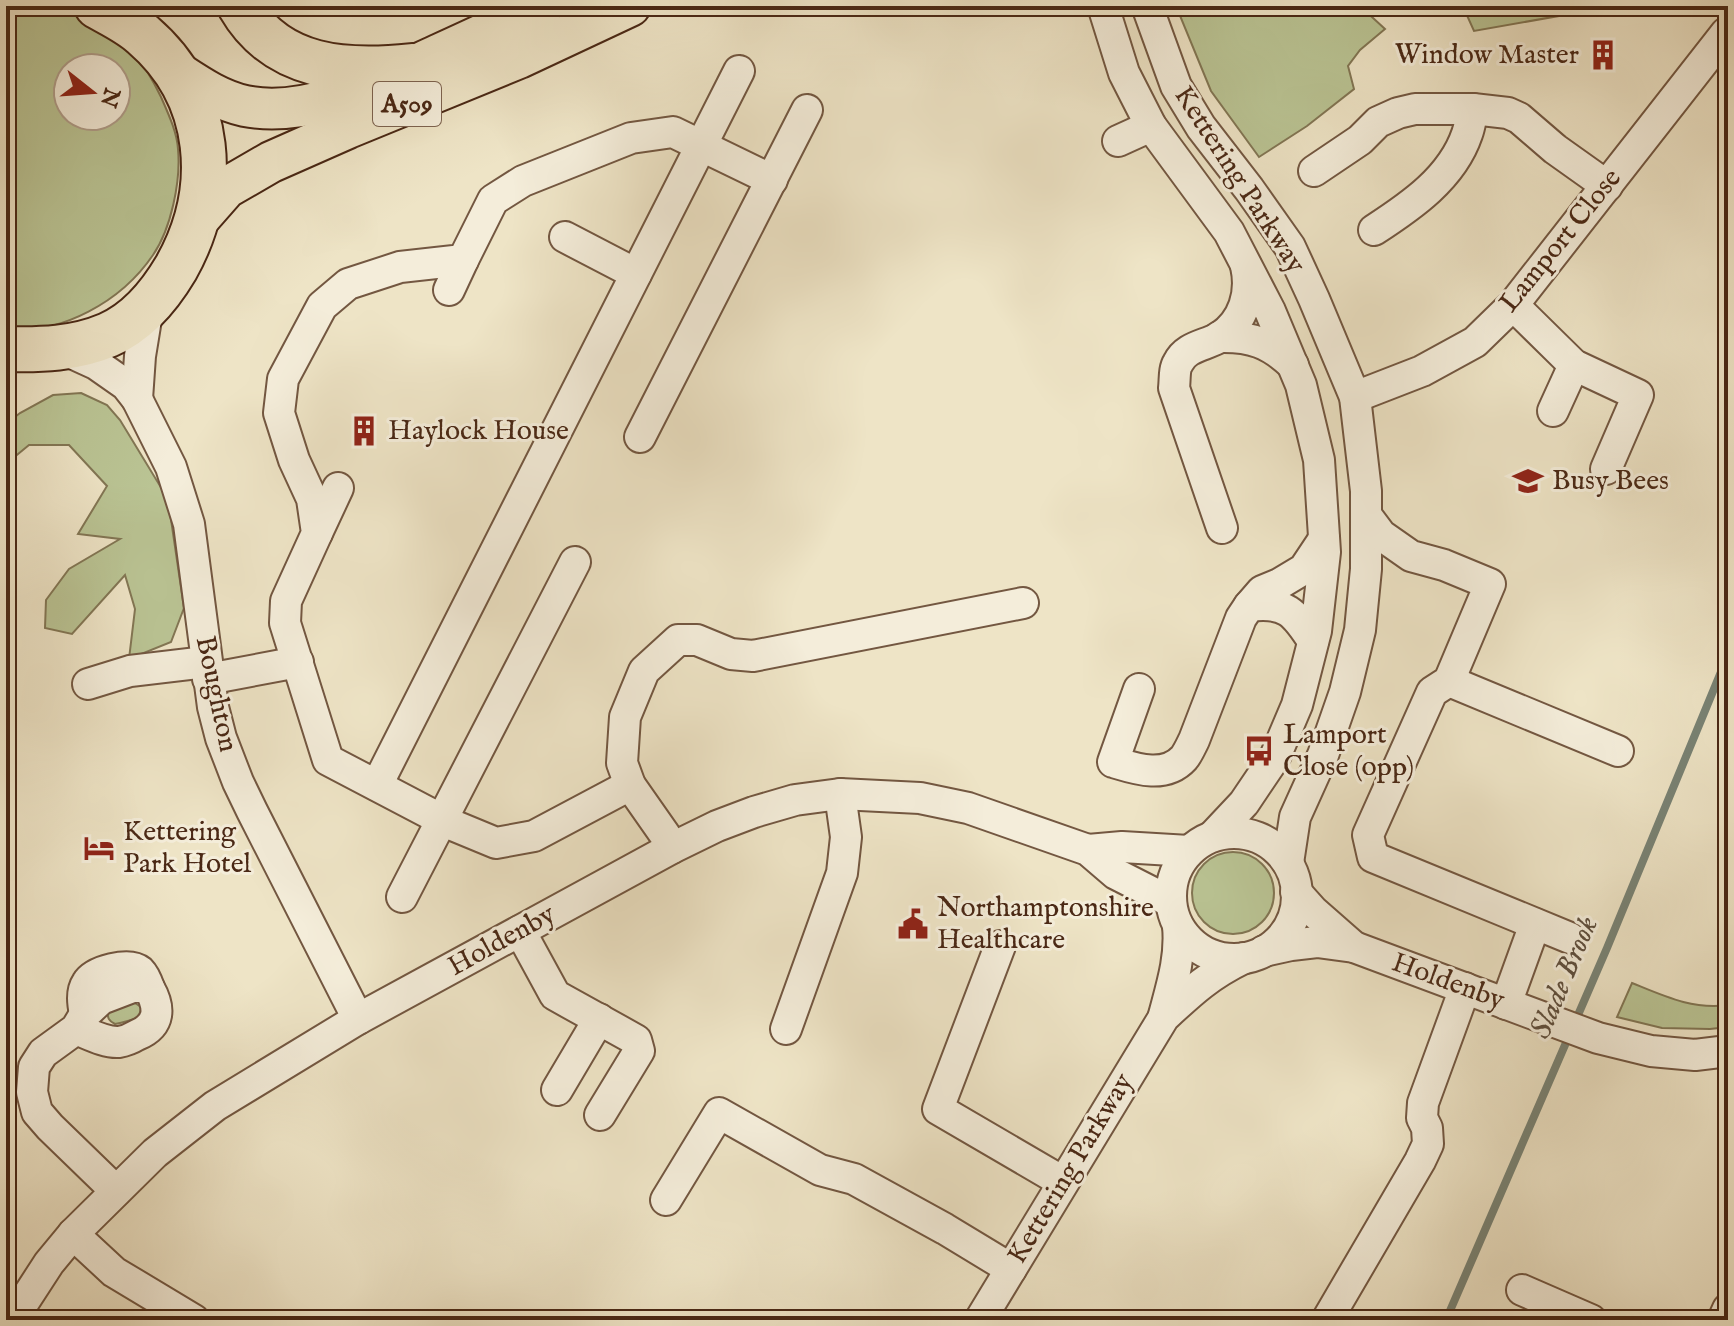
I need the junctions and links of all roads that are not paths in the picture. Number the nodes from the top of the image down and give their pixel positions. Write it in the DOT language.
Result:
graph roads {
  1 [pos="97,6"];
  2 [pos="153,6"];
  3 [pos="240,6"];
  4 [pos="543,6"];
  5 [pos="630,6"];
  6 [pos="1103,6"];
  7 [pos="1147,6"];
  8 [pos="1726,33"];
  9 [pos="167,61"];
  10 [pos="412,66"];
  11 [pos="739,71"];
  12 [pos="1473,109"];
  13 [pos="807,110"];
  14 [pos="1151,126"];
  15 [pos="1118,141"];
  16 [pos="701,145"];
  17 [pos="1314,171"];
  18 [pos="772,180"];
  19 [pos="1607,186"];
  20 [pos="197,221"];
  21 [pos="1374,230"];
  22 [pos="565,237"];
  23 [pos="463,260"];
  24 [pos="1245,264"];
  25 [pos="636,274"];
  26 [pos="449,290"];
  27 [pos="1513,305"];
  28 [pos="148,307"];
  29 [pos="1219,337"];
  30 [pos="6,349"];
  31 [pos="57,349"];
  32 [pos="1293,365"];
  33 [pos="1574,365"];
  34 [pos="6,377"];
  35 [pos="1355,397"];
  36 [pos="137,399"];
  37 [pos="1553,411"];
  38 [pos="640,437"];
  39 [pos="1606,469"];
  40 [pos="338,488"];
  41 [pos="1366,515"];
  42 [pos="1222,528"];
  43 [pos="317,533"];
  44 [pos="1324,539"];
  45 [pos="1411,556"];
  46 [pos="575,562"];
  47 [pos="1366,569"];
  48 [pos="1023,603"];
  49 [pos="1249,606"];
  50 [pos="1313,641"];
  51 [pos="298,662"];
  52 [pos="207,670"];
  53 [pos="1449,681"];
  54 [pos="88,684"];
  55 [pos="1139,689"];
  56 [pos="1618,751"];
  57 [pos="377,785"];
  58 [pos="630,785"];
  59 [pos="840,794"];
  60 [pos="443,820"];
  61 [pos="1201,844"];
  62 [pos="672,848"];
  63 [pos="1088,850"];
  64 [pos="1288,863"];
  65 [pos="1296,892"];
  66 [pos="402,897"];
  67 [pos="1175,914"];
  68 [pos="1535,924"];
  69 [pos="520,931"];
  70 [pos="1570,938"];
  71 [pos="1000,946"];
  72 [pos="1354,947"];
  73 [pos="1254,954"];
  74 [pos="1465,988"];
  75 [pos="1506,1004"];
  76 [pos="1164,1017"];
  77 [pos="358,1019"];
  78 [pos="599,1019"];
  79 [pos="81,1022"];
  80 [pos="786,1029"];
  81 [pos="1728,1051"];
  82 [pos="557,1090"];
  83 [pos="600,1115"];
  84 [pos="1063,1182"];
  85 [pos="116,1191"];
  86 [pos="666,1200"];
  87 [pos="73,1234"];
  88 [pos="1011,1269"];
  89 [pos="1522,1290"];
  90 [pos="1728,1309"];
  91 [pos="12,1320"];
  92 [pos="194,1320"];
  93 [pos="980,1320"];
  94 [pos="1327,1320"];
  95 [pos="1591,1320"];
  96 [pos="1723,1320"];
  1 -- 9 [label="highway"];
  2 -- 9 [label="highway"];
  3 -- 10 [label="highway"];
  4 -- 10 [label="main road, A509"];
  5 -- 20 [label="main road, A509"];
  6 -- 14 [label="street"];
  7 -- 35 [label="street, Kettering Parkway"];
  8 -- 19 [label="street, Lamport Close"];
  9 -- 10 [label="main road, A509"];
  9 -- 20 [label="highway"];
  11 -- 16 [label="street"];
  12 -- 17 [label="street"];
  12 -- 19 [label="street"];
  12 -- 21 [label="street"];
  13 -- 18 [label="street"];
  14 -- 15 [label="street"];
  14 -- 24 [label="street"];
  16 -- 18 [label="street"];
  16 -- 23 [label="street"];
  16 -- 25 [label="street"];
  18 -- 38 [label="street"];
  19 -- 27 [label="street, Lamport Close"];
  20 -- 28 [label="highway"];
  22 -- 25 [label="street"];
  23 -- 26 [label="street"];
  23 -- 43 [label="street"];
  24 -- 29 [label="street"];
  24 -- 32 [label="street"];
  25 -- 57 [label="street"];
  27 -- 33 [label="street"];
  27 -- 35 [label="street, Lamport Close"];
  28 -- 31 [label="highway"];
  28 -- 36 [label="street"];
  29 -- 32 [label="street"];
  29 -- 42 [label="street"];
  30 -- 31 [label="highway"];
  31 -- 34 [label="highway"];
  31 -- 36 [label="street, Boughton"];
  32 -- 44 [label="street"];
  33 -- 37 [label="street"];
  33 -- 39 [label="street"];
  35 -- 41 [label="street, Kettering Parkway"];
  36 -- 52 [label="street, Boughton"];
  40 -- 43 [label="street"];
  41 -- 45 [label="street"];
  41 -- 47 [label="street, Kettering Parkway"];
  43 -- 51 [label="street"];
  44 -- 49 [label="street"];
  44 -- 50 [label="street"];
  45 -- 47 [label="street"];
  45 -- 53 [label="street"];
  46 -- 60 [label="street"];
  47 -- 64 [label="street, Kettering Parkway"];
  48 -- 58 [label="street"];
  49 -- 50 [label="street"];
  49 -- 55 [label="street"];
  50 -- 61 [label="street"];
  51 -- 52 [label="street"];
  51 -- 57 [label="street"];
  52 -- 54 [label="street"];
  52 -- 77 [label="street, Boughton"];
  53 -- 56 [label="street"];
  53 -- 68 [label="street"];
  57 -- 60 [label="street"];
  58 -- 60 [label="street"];
  58 -- 62 [label="street"];
  59 -- 62 [label="street, Holdenby"];
  59 -- 63 [label="street, Holdenby"];
  59 -- 80 [label="street"];
  60 -- 66 [label="street"];
  61 -- 63 [label="street, Holdenby"];
  61 -- 64 [label="street"];
  61 -- 67 [label="street"];
  62 -- 69 [label="street, Holdenby"];
  63 -- 67 [label="street, Holdenby"];
  64 -- 65 [label="street"];
  65 -- 72 [label="street, Holdenby"];
  65 -- 73 [label="street"];
  67 -- 73 [label="street"];
  67 -- 76 [label="street, Kettering Parkway"];
  68 -- 70 [label="street"];
  68 -- 75 [label="street"];
  69 -- 77 [label="street, Holdenby"];
  69 -- 78 [label="street"];
  71 -- 84 [label="street"];
  72 -- 73 [label="street, Holdenby"];
  72 -- 74 [label="street, Holdenby"];
  73 -- 76 [label="street, Kettering Parkway"];
  74 -- 75 [label="street, Holdenby"];
  74 -- 94 [label="street"];
  75 -- 81 [label="street, Holdenby"];
  76 -- 84 [label="street, Kettering Parkway"];
  77 -- 85 [label="street, Holdenby"];
  78 -- 82 [label="street"];
  78 -- 83 [label="street"];
  79 -- 79 [label="street"];
  79 -- 85 [label="street"];
  84 -- 88 [label="street, Kettering Parkway"];
  85 -- 87 [label="street, Holdenby"];
  86 -- 88 [label="street"];
  87 -- 91 [label="street, Holdenby"];
  87 -- 92 [label="street"];
  88 -- 93 [label="street, Kettering Parkway"];
  89 -- 95 [label="street"];
  90 -- 96 [label="street"];
}
